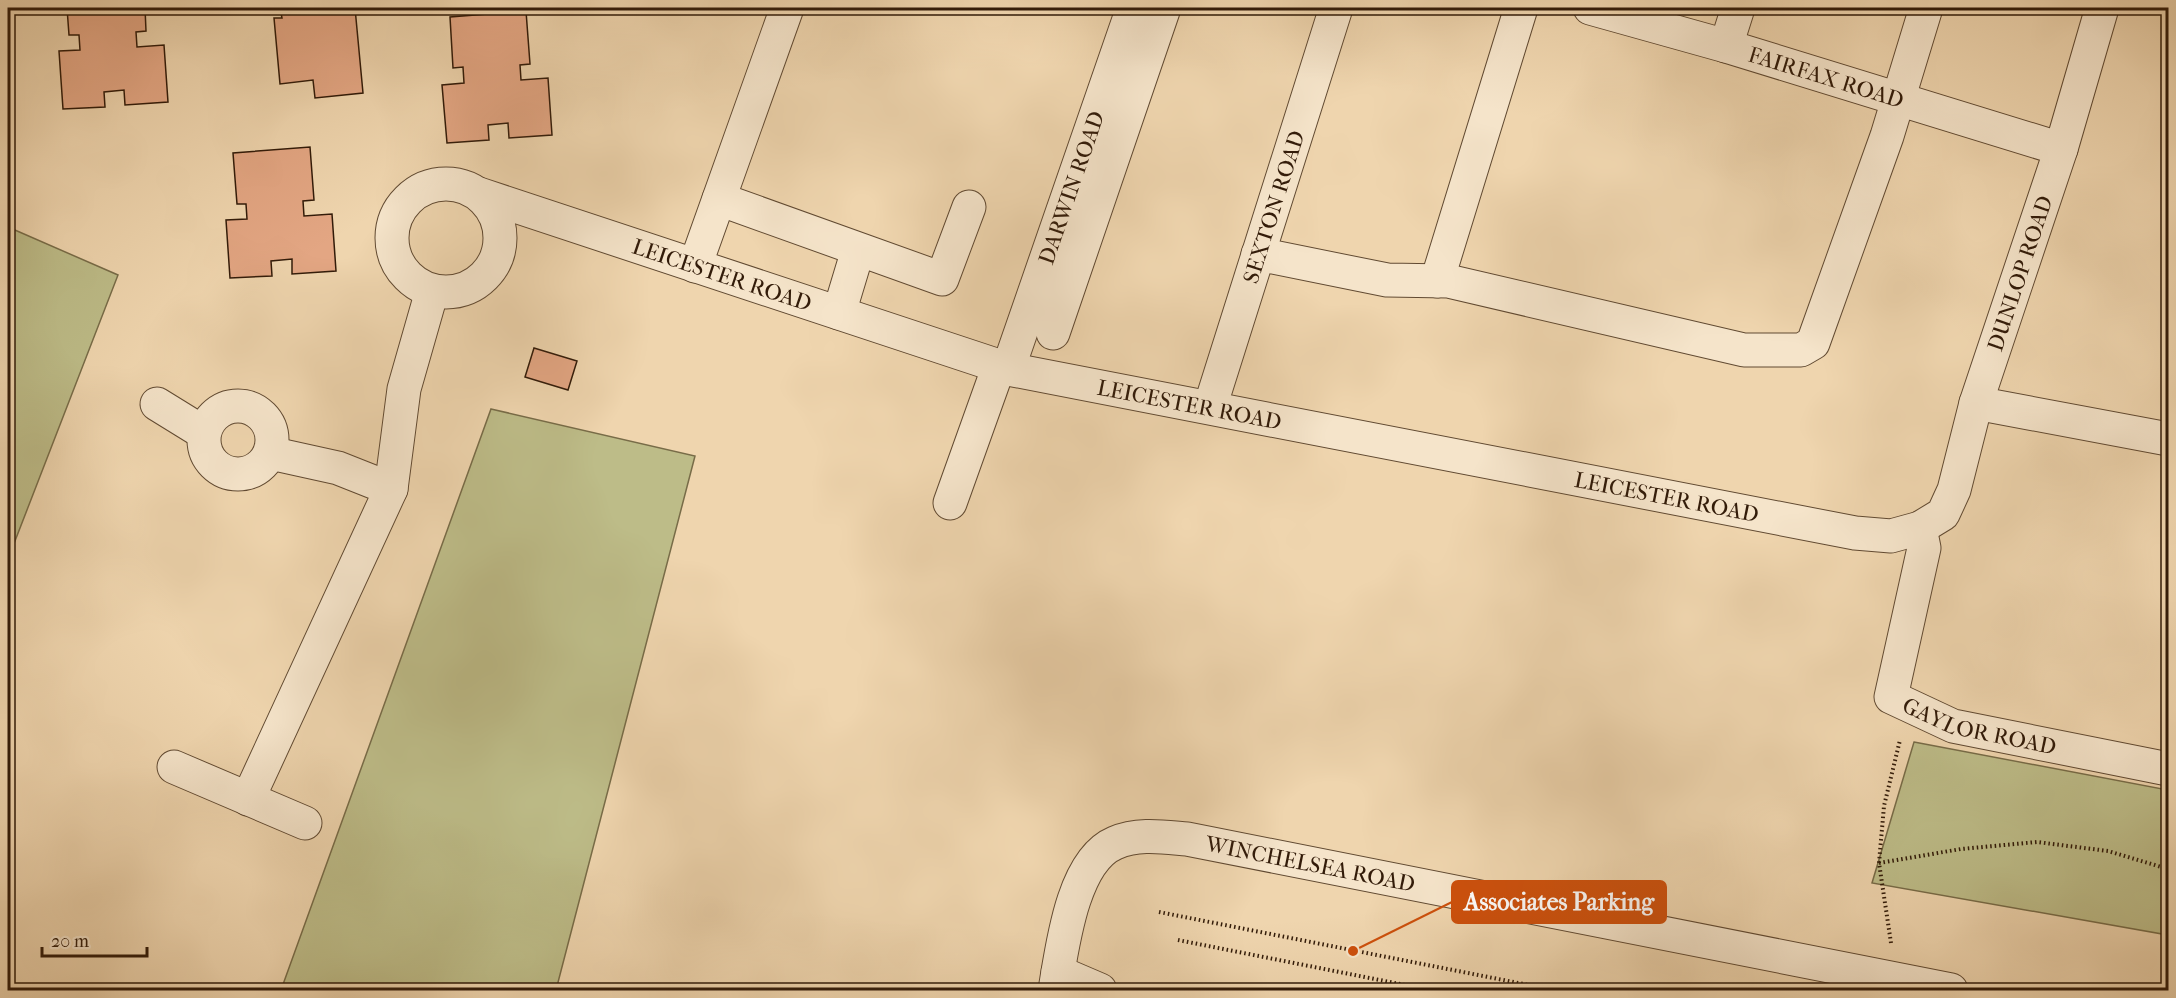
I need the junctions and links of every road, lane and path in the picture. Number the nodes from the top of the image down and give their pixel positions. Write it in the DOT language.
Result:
graph roads {
  1 [pos="787,8"];
  2 [pos="1133,8"];
  3 [pos="1164,8"];
  4 [pos="1336,8"];
  5 [pos="1521,8"];
  6 [pos="1590,8"];
  7 [pos="1738,8"];
  8 [pos="1926,8"];
  9 [pos="2102,8"];
  10 [pos="1726,46"];
  11 [pos="1899,99"];
  12 [pos="2061,149"];
  13 [pos="479,194"];
  14 [pos="719,199"];
  15 [pos="969,207"];
  16 [pos="858,250"];
  17 [pos="1258,254"];
  18 [pos="695,266"];
  19 [pos="1437,281"];
  20 [pos="1051,287"];
  21 [pos="432,291"];
  22 [pos="839,313"];
  23 [pos="1053,333"];
  24 [pos="1004,367"];
  25 [pos="1976,403"];
  26 [pos="157,404"];
  27 [pos="1210,407"];
  28 [pos="204,433"];
  29 [pos="2169,439"];
  30 [pos="270,453"];
  31 [pos="391,489"];
  32 [pos="950,503"];
  33 [pos="1920,528"];
  34 [pos="1891,697"];
  35 [pos="174,767"];
  36 [pos="2169,769"];
  37 [pos="248,799"];
  38 [pos="305,823"];
  39 [pos="1879,863"];
  40 [pos="2169,869"];
  41 [pos="1159,912"];
  42 [pos="1891,939"];
  43 [pos="1178,940"];
  44 [pos="1063,984"];
  45 [pos="1100,990"];
  46 [pos="1430,990"];
  47 [pos="1554,990"];
  48 [pos="1951,990"];
  1 -- 14 [label="street"];
  2 -- 20 [label="street, DARWIN ROAD"];
  3 -- 20 [label="street"];
  4 -- 17 [label="street, SEXTON ROAD"];
  5 -- 19 [label="street"];
  6 -- 10 [label="street, FAIRFAX ROAD"];
  7 -- 10 [label="street"];
  8 -- 11 [label="street"];
  9 -- 12 [label="street, DUNLOP ROAD"];
  10 -- 11 [label="street, FAIRFAX ROAD"];
  11 -- 12 [label="street, FAIRFAX ROAD"];
  11 -- 19 [label="street"];
  12 -- 25 [label="street, DUNLOP ROAD"];
  13 -- 18 [label="street, LEICESTER ROAD"];
  13 -- 21 [label="street"];
  13 -- 21 [label="street"];
  14 -- 16 [label="street"];
  14 -- 18 [label="street"];
  15 -- 16 [label="street"];
  16 -- 22 [label="street"];
  17 -- 19 [label="street"];
  17 -- 27 [label="street, SEXTON ROAD"];
  18 -- 22 [label="street, LEICESTER ROAD"];
  20 -- 23 [label="street"];
  20 -- 24 [label="street, DARWIN ROAD"];
  21 -- 31 [label="street"];
  22 -- 24 [label="street, LEICESTER ROAD"];
  24 -- 27 [label="street, LEICESTER ROAD"];
  24 -- 32 [label="street, DARWIN ROAD"];
  25 -- 29 [label="street"];
  25 -- 33 [label="street, DUNLOP ROAD"];
  26 -- 28 [label="street"];
  27 -- 33 [label="street, LEICESTER ROAD"];
  28 -- 30 [label="street"];
  28 -- 30 [label="street"];
  30 -- 31 [label="street"];
  31 -- 37 [label="street"];
  33 -- 34 [label="street, GAYLOR ROAD"];
  34 -- 36 [label="street, GAYLOR ROAD"];
  34 -- 39 [label="path"];
  35 -- 37 [label="street"];
  37 -- 38 [label="street"];
  39 -- 40 [label="path"];
  39 -- 42 [label="path"];
  41 -- 47 [label="path"];
  43 -- 46 [label="path"];
  44 -- 45 [label="street"];
  44 -- 48 [label="street, WINCHELSEA ROAD"];
}
